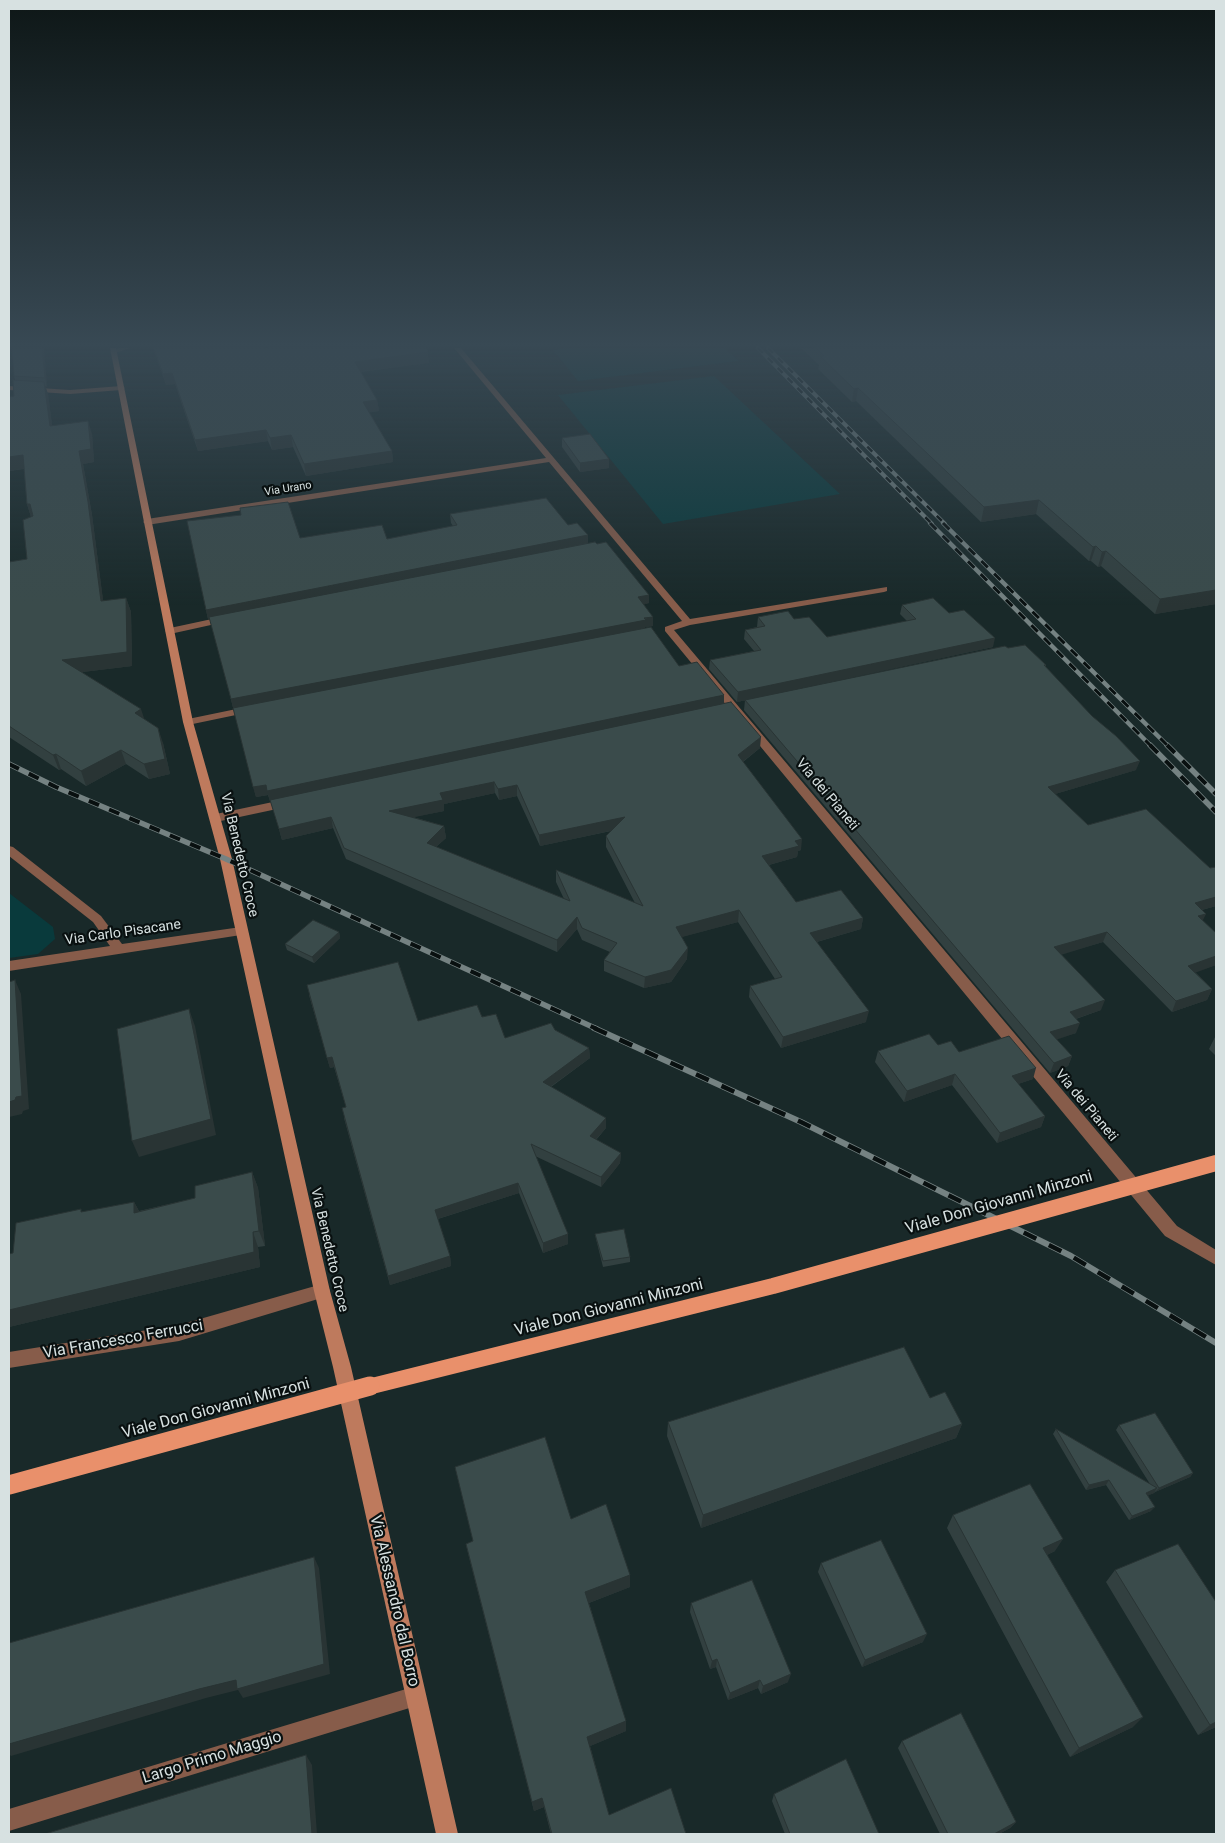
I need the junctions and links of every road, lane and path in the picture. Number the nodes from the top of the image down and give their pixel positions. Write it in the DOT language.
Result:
graph roads {
  1 [pos="130,434"];
  2 [pos="528,434"];
  3 [pos="550,460"];
  4 [pos="147,522"];
  5 [pos="884,589"];
  6 [pos="238,617"];
  7 [pos="688,622"];
  8 [pos="170,631"];
  9 [pos="266,706"];
  10 [pos="188,722"];
  11 [pos="294,801"];
  12 [pos="216,818"];
  13 [pos="9,850"];
  14 [pos="241,932"];
  15 [pos="119,949"];
  16 [pos="9,966"];
  17 [pos="1216,1163"];
  18 [pos="1216,1258"];
  19 [pos="322,1291"];
  20 [pos="9,1360"];
  21 [pos="342,1367"];
  22 [pos="9,1485"];
  23 [pos="416,1696"];
  24 [pos="9,1820"];
  25 [pos="447,1834"];
  1 -- 4 [label="main road, Via Benedetto Croce"];
  2 -- 3 [label="street"];
  3 -- 4 [label="street, Via Urano"];
  3 -- 7 [label="street"];
  4 -- 8 [label="main road, Via Benedetto Croce"];
  5 -- 7 [label="street, Via dei Pianeti"];
  6 -- 8 [label="street"];
  7 -- 18 [label="street, Via dei Pianeti"];
  8 -- 10 [label="main road, Via Benedetto Croce"];
  9 -- 10 [label="street"];
  10 -- 12 [label="main road, Via Benedetto Croce"];
  11 -- 12 [label="street"];
  12 -- 14 [label="main road, Via Benedetto Croce"];
  13 -- 15 [label="street"];
  14 -- 15 [label="street, Via Carlo Pisacane"];
  14 -- 19 [label="main road, Via Benedetto Croce"];
  15 -- 16 [label="street, Via Carlo Pisacane"];
  17 -- 22 [label="main road, Viale Don Giovanni Minzoni, bridge"];
  19 -- 20 [label="street, Via Francesco Ferrucci"];
  19 -- 21 [label="main road, Via Benedetto Croce"];
  21 -- 23 [label="main road, Via Alessandro dal Borro"];
  23 -- 24 [label="street, Largo Primo Maggio"];
  23 -- 25 [label="main road, Via Alessandro dal Borro"];
}
